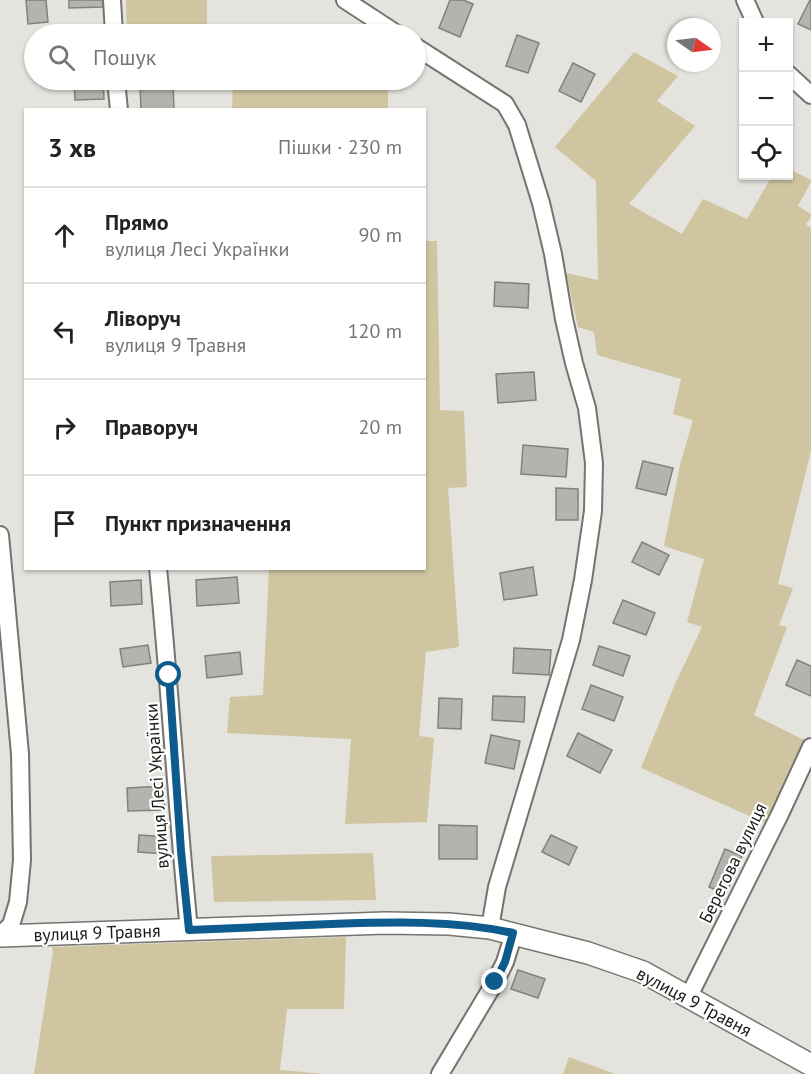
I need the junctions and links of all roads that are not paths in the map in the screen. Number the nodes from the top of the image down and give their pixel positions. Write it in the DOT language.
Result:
graph roads {
  1 [pos="112,0"];
  2 [pos="345,0"];
  3 [pos="745,0"];
  4 [pos="753,18"];
  5 [pos="113,24"];
  6 [pos="382,24"];
  7 [pos="426,53"];
  8 [pos="793,78"];
  9 [pos="117,90"];
  10 [pos="811,95"];
  11 [pos="119,108"];
  12 [pos="0,535"];
  13 [pos="158,570"];
  14 [pos="811,747"];
  15 [pos="490,928"];
  16 [pos="189,930"];
  17 [pos="513,933"];
  18 [pos="0,936"];
  19 [pos="689,996"];
  20 [pos="811,1065"];
  21 [pos="440,1074"];
  1 -- 5 [label="street"];
  2 -- 6 [label="street"];
  3 -- 4 [label="street"];
  7 -- 15 [label="street"];
  8 -- 10 [label="street"];
  9 -- 11 [label="street"];
  12 -- 18 [label="street"];
  13 -- 16 [label="street, вулиця Лесі Українки"];
  14 -- 19 [label="street, Берегова вулиця"];
  15 -- 16 [label="street, вулиця 9 Травня"];
  15 -- 17 [label="street, вулиця 9 Травня"];
  16 -- 18 [label="street, вулиця 9 Травня"];
  17 -- 19 [label="street, вулиця 9 Травня"];
  17 -- 21 [label="street"];
  19 -- 20 [label="street, вулиця 9 Травня"];
}
